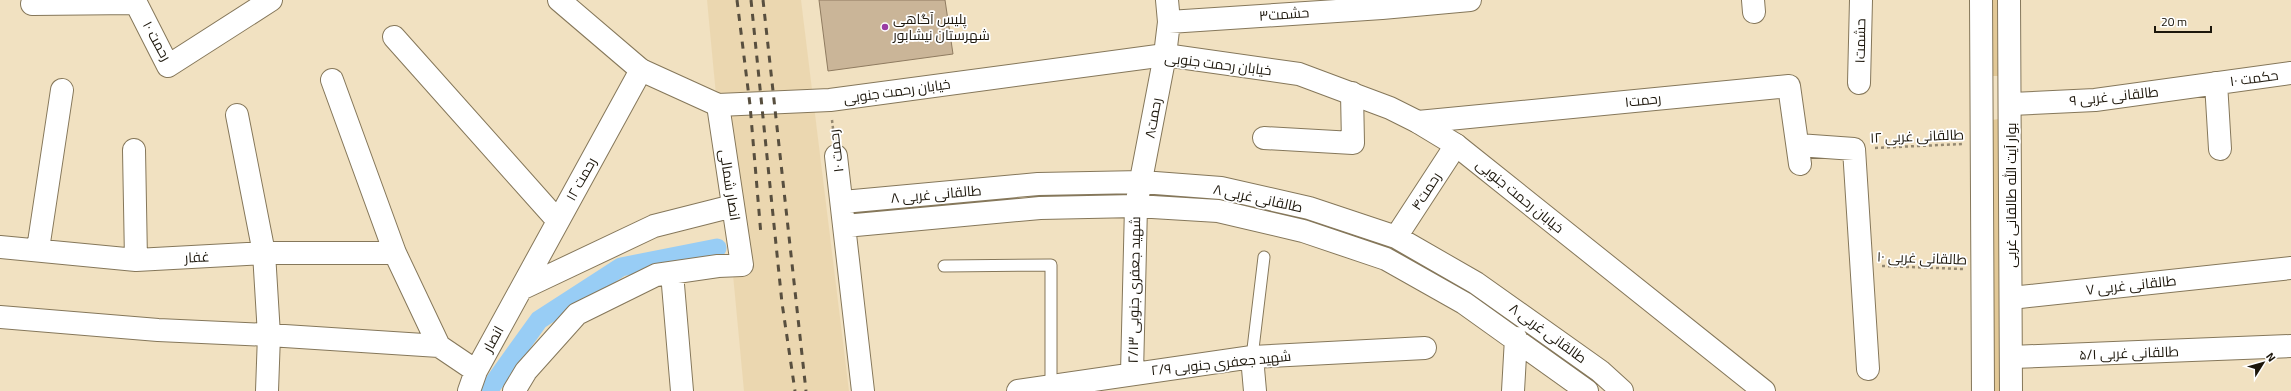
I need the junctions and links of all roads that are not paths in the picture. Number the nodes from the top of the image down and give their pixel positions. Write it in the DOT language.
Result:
graph roads {
  1 [pos="272,0"];
  2 [pos="559,0"];
  3 [pos="1167,0"];
  4 [pos="1470,0"];
  5 [pos="1861,0"];
  6 [pos="1981,0"];
  7 [pos="2009,0"];
  8 [pos="32,4"];
  9 [pos="1169,22"];
  10 [pos="394,37"];
  11 [pos="1165,55"];
  12 [pos="641,70"];
  13 [pos="2291,73"];
  14 [pos="332,80"];
  15 [pos="1860,83"];
  16 [pos="2216,84"];
  17 [pos="62,90"];
  18 [pos="1352,93"];
  19 [pos="2011,104"];
  20 [pos="718,105"];
  21 [pos="1981,108"];
  22 [pos="237,114"];
  23 [pos="1418,122"];
  24 [pos="1264,138"];
  25 [pos="1456,145"];
  26 [pos="2220,149"];
  27 [pos="134,150"];
  28 [pos="836,156"];
  29 [pos="1142,182"];
  30 [pos="843,202"];
  31 [pos="733,206"];
  32 [pos="1136,206"];
  33 [pos="1349,221"];
  34 [pos="558,222"];
  35 [pos="845,226"];
  36 [pos="1396,237"];
  37 [pos="1343,244"];
  38 [pos="0,247"];
  39 [pos="38,249"];
  40 [pos="395,252"];
  41 [pos="264,253"];
  42 [pos="1264,257"];
  43 [pos="136,260"];
  44 [pos="944,266"];
  45 [pos="2291,268"];
  46 [pos="672,273"];
  47 [pos="521,289"];
  48 [pos="2011,298"];
  49 [pos="0,318"];
  50 [pos="269,335"];
  51 [pos="1516,338"];
  52 [pos="439,346"];
  53 [pos="2291,346"];
  54 [pos="1425,348"];
  55 [pos="1252,357"];
  56 [pos="2012,357"];
  57 [pos="1868,369"];
  58 [pos="1132,373"];
  59 [pos="472,381"];
  60 [pos="1051,386"];
  61 [pos="267,391"];
  62 [pos="514,391"];
  63 [pos="682,391"];
  64 [pos="863,391"];
  65 [pos="1018,391"];
  66 [pos="1255,391"];
  67 [pos="1513,391"];
  68 [pos="1587,391"];
  69 [pos="1622,391"];
  70 [pos="1764,391"];
  71 [pos="1983,391"];
  72 [pos="2011,391"];
  1 -- 8 [label="street, رحمت ۱۰"];
  2 -- 12 [label="street, خیابان رحمت جنوبی"];
  3 -- 9 [label="street, رحمت۸"];
  4 -- 9 [label="street, حشمت۳"];
  5 -- 15 [label="street, حشمت۱"];
  6 -- 21 [label="street, بوار آیت الله طالقانی غربی"];
  7 -- 19 [label="street, بوار آیت الله طالقانی غربی"];
  9 -- 11 [label="street, رحمت۸"];
  10 -- 34 [label="street"];
  11 -- 18 [label="street, خیابان رحمت جنوبی"];
  11 -- 20 [label="street, خیابان رحمت جنوبی"];
  11 -- 29 [label="street, رحمت۸"];
  12 -- 20 [label="street, خیابان رحمت جنوبی"];
  12 -- 34 [label="street, رحمت ۱۲"];
  13 -- 16 [label="street, حکمت ۱۰"];
  14 -- 40 [label="street"];
  16 -- 19 [label="street, طالقانی غربی ۹"];
  16 -- 26 [label="street"];
  17 -- 39 [label="street"];
  18 -- 23 [label="street, خیابان رحمت جنوبی"];
  18 -- 24 [label="street"];
  19 -- 21 [label="street, طالقانی غربی ۹"];
  19 -- 48 [label="street, بوار آیت الله طالقانی غربی"];
  20 -- 31 [label="street, انصار شمالی"];
  21 -- 71 [label="street, بوار آیت الله طالقانی غربی"];
  22 -- 41 [label="street"];
  23 -- 25 [label="street, خیابان رحمت جنوبی"];
  23 -- 57 [label="street, رحمت۱"];
  25 -- 36 [label="street, رحمت۴"];
  25 -- 70 [label="street, خیابان رحمت جنوبی"];
  27 -- 43 [label="street"];
  28 -- 30 [label="street, رحمت ۱۰"];
  29 -- 30 [label="street, طالقانی غربی ۸"];
  29 -- 32 [label="street, رحمت۸"];
  29 -- 33 [label="street, طالقانی غربی ۸"];
  30 -- 35 [label="street, رحمت ۱۰"];
  31 -- 46 [label="street, انصار شمالی"];
  31 -- 47 [label="street"];
  32 -- 35 [label="street, طالقانی غربی ۸"];
  32 -- 37 [label="street, طالقانی غربی ۸"];
  32 -- 58 [label="street, شهید جعفری جنوبی ۲/۱۳"];
  33 -- 36 [label="street, طالقانی غربی ۸"];
  33 -- 37 [label="street"];
  34 -- 47 [label="street, رحمت ۱۲"];
  35 -- 64 [label="street, رحمت ۱۰"];
  36 -- 69 [label="street, طالقانی غربی ۸"];
  37 -- 51 [label="street, طالقانی غربی ۸"];
  38 -- 39 [label="street, غفار"];
  39 -- 43 [label="street, غفار"];
  40 -- 41 [label="street, غفار"];
  40 -- 52 [label="street"];
  41 -- 43 [label="street, غفار"];
  41 -- 50 [label="street"];
  42 -- 55 [label="lane"];
  44 -- 60 [label="lane"];
  45 -- 48 [label="street, طالقانی غربی ۷"];
  46 -- 62 [label="street"];
  46 -- 63 [label="street"];
  47 -- 59 [label="street, انصار"];
  48 -- 56 [label="street, بوار آیت الله طالقانی غربی"];
  49 -- 50 [label="street"];
  50 -- 52 [label="street"];
  50 -- 61 [label="street"];
  51 -- 67 [label="street"];
  51 -- 68 [label="street, طالقانی غربی ۸"];
  52 -- 59 [label="street"];
  53 -- 56 [label="street, طالقانی غربی ۵/۱"];
  54 -- 55 [label="street, شهید جعفری جنوبی ۲/۹"];
  55 -- 58 [label="street, شهید جعفری جنوبی ۲/۹"];
  55 -- 66 [label="street"];
  56 -- 72 [label="street, بوار آیت الله طالقانی غربی"];
  58 -- 60 [label="street, شهید جعفری جنوبی ۲/۹"];
  60 -- 65 [label="street, شهید جعفری جنوبی ۲/۹"];
}
